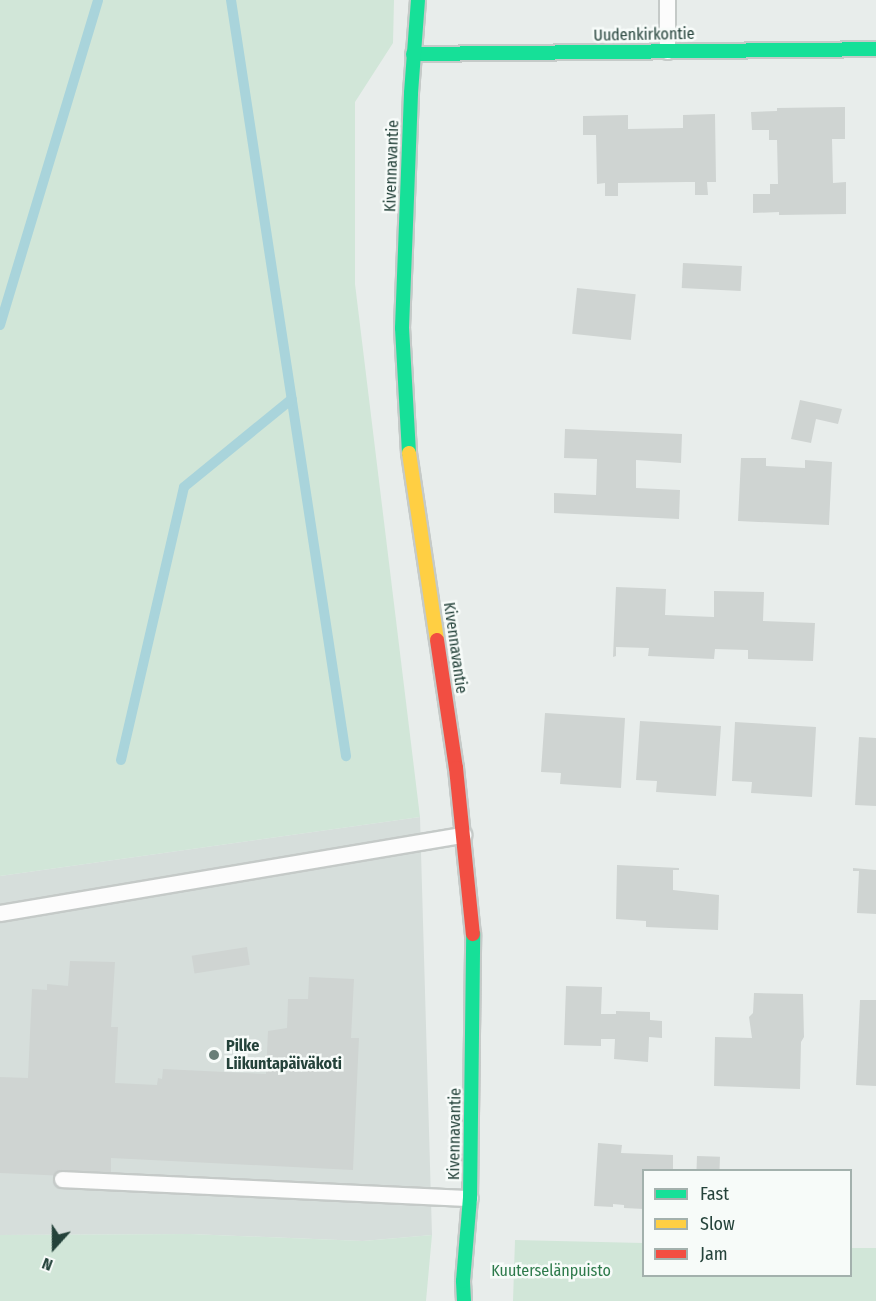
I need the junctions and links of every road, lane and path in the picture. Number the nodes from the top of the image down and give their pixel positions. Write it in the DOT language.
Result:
graph roads {
  1 [pos="418,0"];
  2 [pos="667,0"];
  3 [pos="876,49"];
  4 [pos="667,51"];
  5 [pos="413,54"];
  6 [pos="463,836"];
  7 [pos="0,913"];
  8 [pos="62,1179"];
  9 [pos="470,1198"];
  10 [pos="464,1301"];
  1 -- 5 [label="street, Kivennavantie"];
  2 -- 4 [label="lane"];
  3 -- 4 [label="street, Uudenkirkontie"];
  4 -- 5 [label="street, Uudenkirkontie"];
  5 -- 6 [label="street, Kivennavantie"];
  6 -- 7 [label="lane"];
  6 -- 9 [label="street, Kivennavantie"];
  8 -- 9 [label="lane"];
  9 -- 10 [label="street, Kivennavantie"];
}
